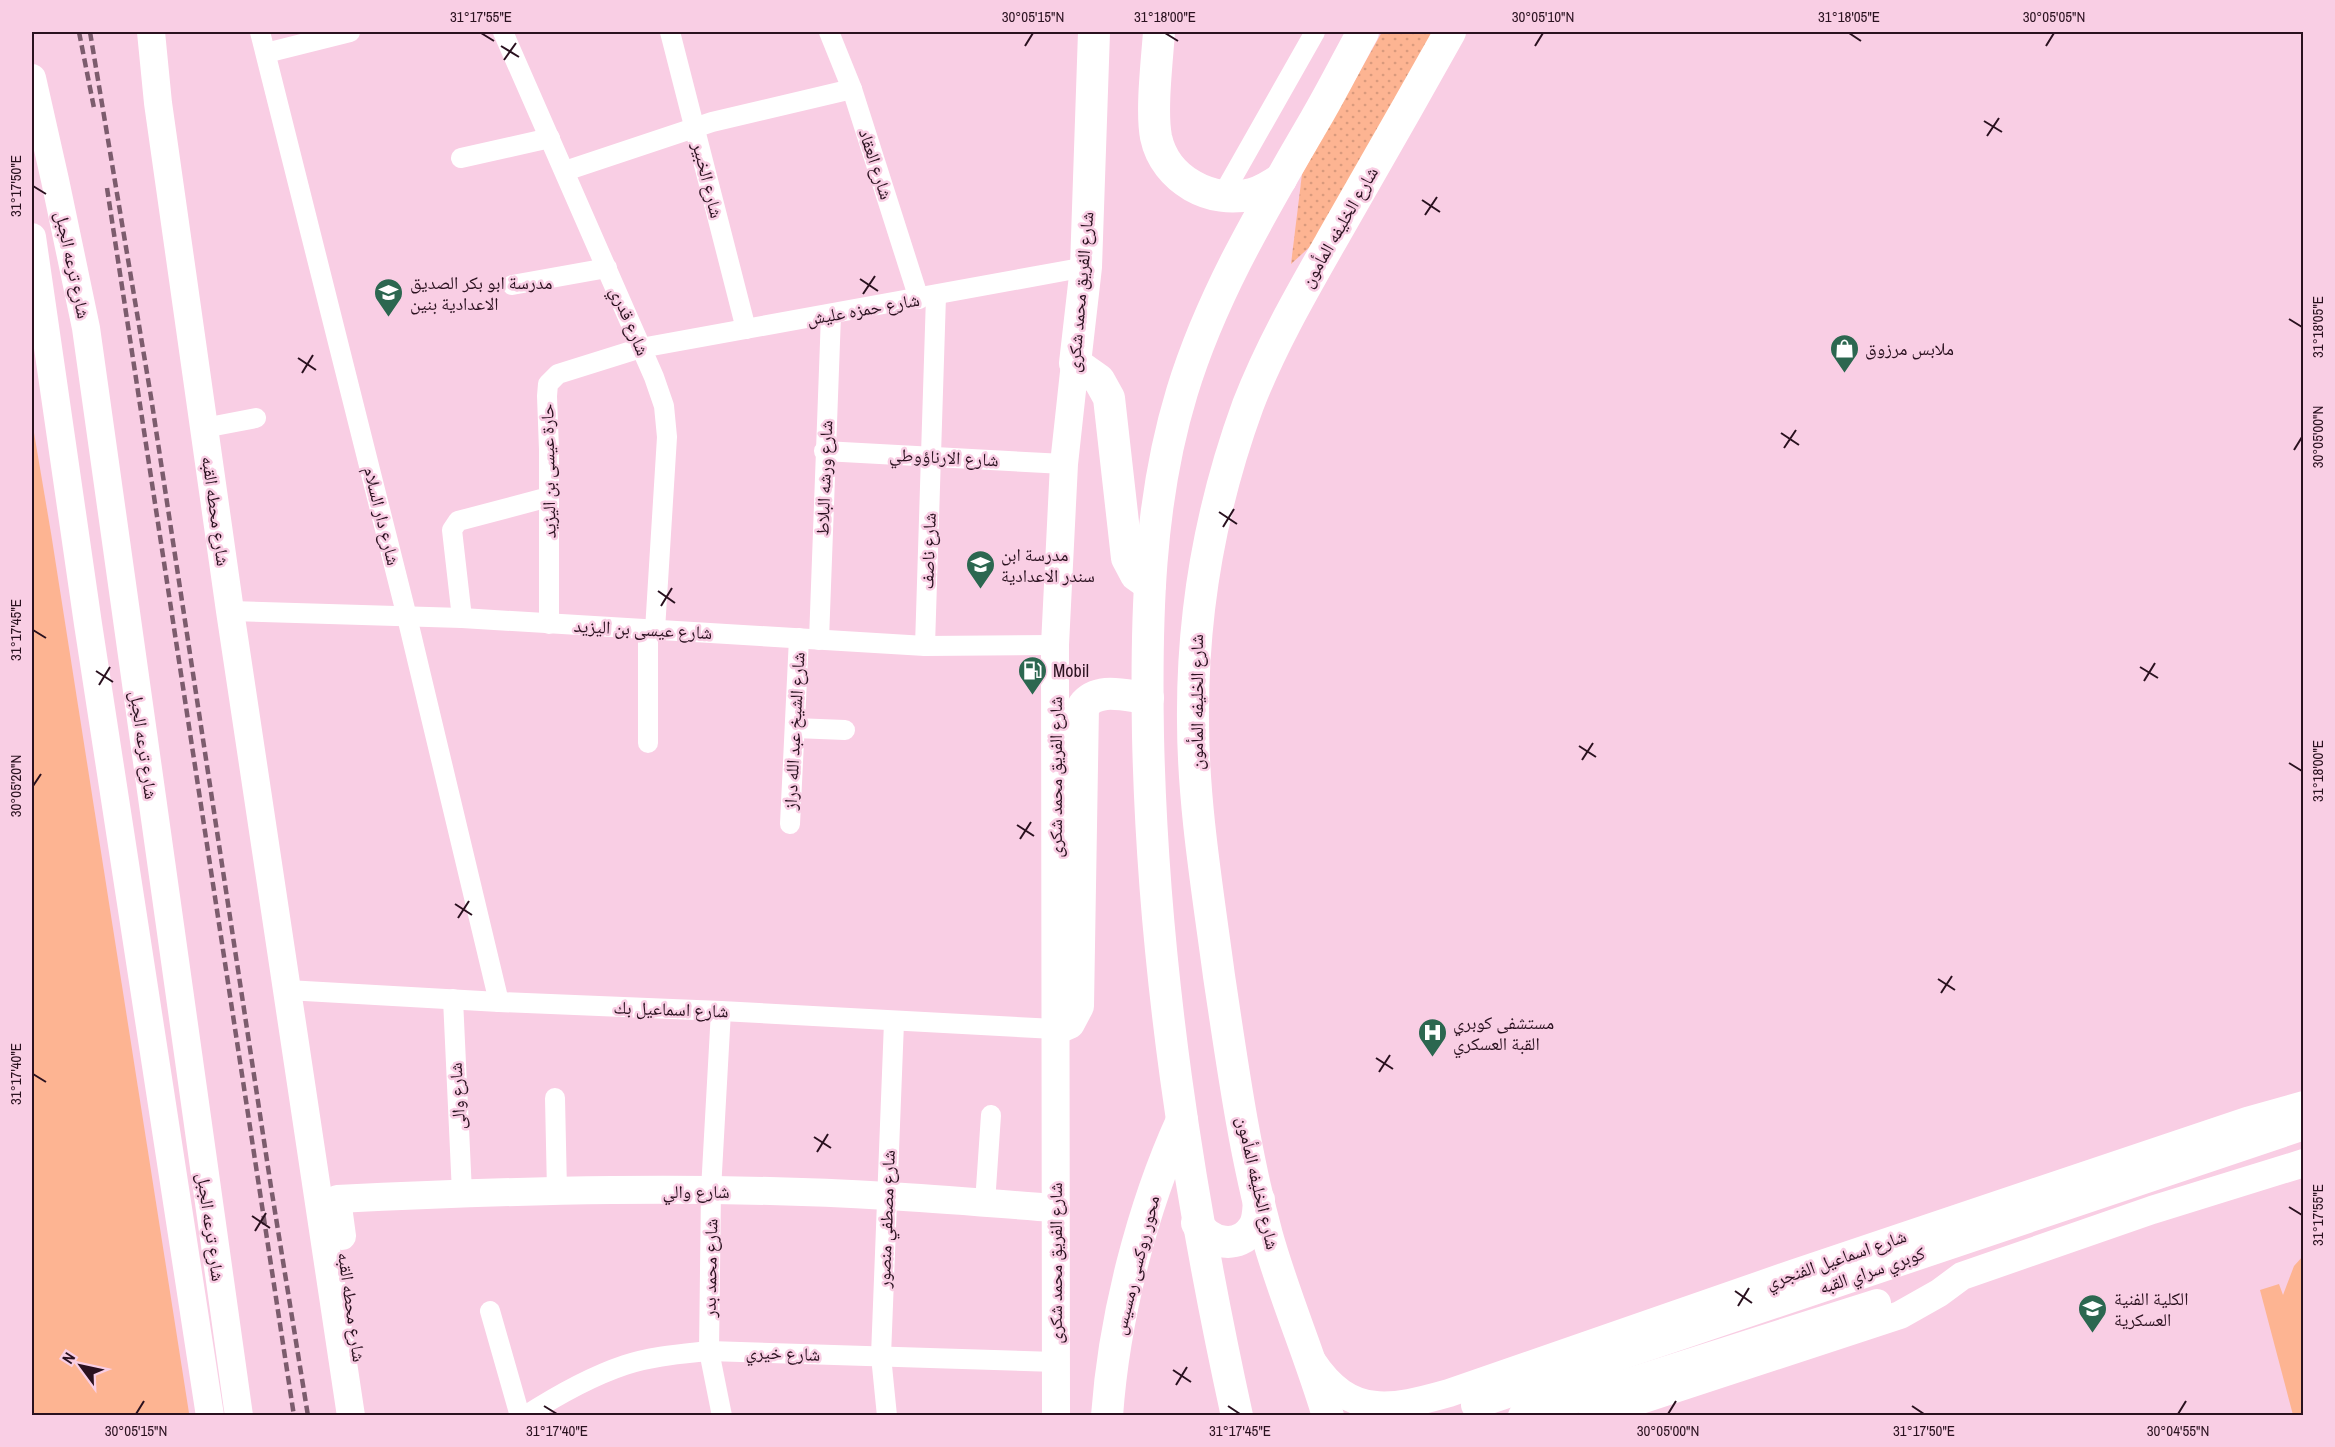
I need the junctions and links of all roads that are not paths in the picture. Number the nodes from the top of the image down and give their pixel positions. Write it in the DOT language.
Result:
graph roads {
  1 [pos="151,32"];
  2 [pos="260,32"];
  3 [pos="350,32"];
  4 [pos="503,32"];
  5 [pos="670,32"];
  6 [pos="829,32"];
  7 [pos="1094,32"];
  8 [pos="1159,32"];
  9 [pos="1315,32"];
  10 [pos="1363,32"];
  11 [pos="1450,32"];
  12 [pos="266,53"];
  13 [pos="32,78"];
  14 [pos="852,89"];
  15 [pos="694,127"];
  16 [pos="550,138"];
  17 [pos="461,158"];
  18 [pos="566,171"];
  19 [pos="1281,179"];
  20 [pos="1222,196"];
  21 [pos="32,237"];
  22 [pos="1086,267"];
  23 [pos="607,268"];
  24 [pos="512,285"];
  25 [pos="927,298"];
  26 [pos="831,315"];
  27 [pos="746,329"];
  28 [pos="641,348"];
  29 [pos="1075,363"];
  30 [pos="256,418"];
  31 [pos="204,428"];
  32 [pos="824,451"];
  33 [pos="931,457"];
  34 [pos="1064,464"];
  35 [pos="549,497"];
  36 [pos="1150,585"];
  37 [pos="230,611"];
  38 [pos="406,617"];
  39 [pos="462,618"];
  40 [pos="127,620"];
  41 [pos="88,624"];
  42 [pos="549,624"];
  43 [pos="651,630"];
  44 [pos="799,639"];
  45 [pos="819,640"];
  46 [pos="1055,645"];
  47 [pos="926,646"];
  48 [pos="1148,698"];
  49 [pos="795,728"];
  50 [pos="845,730"];
  51 [pos="648,743"];
  52 [pos="790,824"];
  53 [pos="287,990"];
  54 [pos="453,999"];
  55 [pos="499,1002"];
  56 [pos="721,1011"];
  57 [pos="894,1022"];
  58 [pos="1055,1029"];
  59 [pos="555,1098"];
  60 [pos="2304,1105"];
  61 [pos="991,1115"];
  62 [pos="1183,1119"];
  63 [pos="2304,1126"];
  64 [pos="2304,1163"];
  65 [pos="711,1190"];
  66 [pos="557,1191"];
  67 [pos="462,1192"];
  68 [pos="886,1196"];
  69 [pos="337,1199"];
  70 [pos="1259,1200"];
  71 [pos="985,1203"];
  72 [pos="1055,1208"];
  73 [pos="1197,1222"];
  74 [pos="1792,1274"];
  75 [pos="1962,1276"];
  76 [pos="218,1281"];
  77 [pos="190,1285"];
  78 [pos="490,1311"];
  79 [pos="1807,1325"];
  80 [pos="709,1351"];
  81 [pos="881,1356"];
  82 [pos="1312,1361"];
  83 [pos="1056,1362"];
  84 [pos="1445,1408"];
  85 [pos="532,1413"];
  86 [pos="210,1416"];
  87 [pos="239,1416"];
  88 [pos="351,1416"];
  89 [pos="366,1416"];
  90 [pos="722,1416"];
  91 [pos="886,1416"];
  92 [pos="1056,1416"];
  93 [pos="1107,1416"];
  94 [pos="1237,1416"];
  95 [pos="1328,1416"];
  96 [pos="1522,1416"];
  97 [pos="1592,1416"];
  1 -- 31 [label="main road, شارع محطه القبه"];
  2 -- 12 [label="street, شارع دار السلام"];
  3 -- 12 [label="street"];
  4 -- 16 [label="street, شارع قدري"];
  5 -- 15 [label="street, شارع الخبير"];
  6 -- 14 [label="street, شارع العقاد"];
  7 -- 22 [label="main road, شارع الفريق محمد شكرى"];
  8 -- 20 [label="main road"];
  9 -- 20 [label="street"];
  10 -- 19 [label="main road"];
  11 -- 70 [label="main road, شارع الخليفه المأمون"];
  12 -- 38 [label="street, شارع دار السلام"];
  13 -- 40 [label="main road, شارع ترعه الجبل"];
  14 -- 15 [label="street"];
  14 -- 25 [label="street, شارع العقاد"];
  15 -- 18 [label="street"];
  15 -- 27 [label="street, شارع الخبير"];
  16 -- 17 [label="street"];
  16 -- 18 [label="street, شارع قدري"];
  18 -- 23 [label="street, شارع قدري"];
  19 -- 20 [label="main road"];
  19 -- 36 [label="main road"];
  21 -- 41 [label="main road, شارع ترعه الجبل"];
  22 -- 25 [label="street, شارع حمزه عليش"];
  22 -- 29 [label="main road, شارع الفريق محمد شكرى"];
  23 -- 24 [label="street"];
  23 -- 28 [label="street, شارع قدري"];
  25 -- 26 [label="street, شارع حمزه عليش"];
  25 -- 33 [label="street, شارع العقاد"];
  26 -- 27 [label="street, شارع حمزه عليش"];
  26 -- 32 [label="street, شارع ورشه البلاط"];
  27 -- 28 [label="street, شارع حمزه عليش"];
  28 -- 35 [label="street, حارة عيسى بن اليزيد"];
  28 -- 43 [label="street, شارع قدري"];
  29 -- 34 [label="main road, شارع الفريق محمد شكرى"];
  29 -- 36 [label="main road"];
  30 -- 31 [label="street"];
  31 -- 37 [label="main road, شارع محطه القبه"];
  32 -- 33 [label="street, شارع الارناؤوطي"];
  32 -- 45 [label="street, شارع ورشه البلاط"];
  33 -- 34 [label="street, شارع الارناؤوطي"];
  33 -- 47 [label="street, شارع ناصف"];
  34 -- 46 [label="main road, شارع الفريق محمد شكرى"];
  35 -- 39 [label="street"];
  35 -- 42 [label="street, حارة عيسى بن اليزيد"];
  36 -- 48 [label="main road"];
  37 -- 38 [label="street, شارع عيسى بن اليزيد"];
  37 -- 53 [label="main road, شارع محطه القبه"];
  38 -- 39 [label="street, شارع عيسى بن اليزيد"];
  38 -- 55 [label="street, شارع دار السلام"];
  39 -- 42 [label="street, شارع عيسى بن اليزيد"];
  40 -- 41 [label="main road"];
  40 -- 76 [label="main road, شارع ترعه الجبل"];
  41 -- 77 [label="main road, شارع ترعه الجبل"];
  42 -- 43 [label="street, شارع عيسى بن اليزيد"];
  43 -- 44 [label="street, شارع عيسى بن اليزيد"];
  43 -- 51 [label="street, شارع قدري"];
  44 -- 45 [label="street, شارع عيسى بن اليزيد"];
  44 -- 49 [label="street, شارع الشيخ عبد الله دراز"];
  45 -- 47 [label="street, شارع عيسى بن اليزيد"];
  46 -- 47 [label="street, شارع عيسى بن اليزيد"];
  46 -- 58 [label="main road, شارع الفريق محمد شكرى"];
  48 -- 58 [label="main road"];
  48 -- 62 [label="main road"];
  49 -- 50 [label="street"];
  49 -- 52 [label="street, شارع الشيخ عبد الله دراز"];
  53 -- 54 [label="street, شارع اسماعيل بك"];
  53 -- 88 [label="main road, شارع محطه القبه"];
  54 -- 55 [label="street, شارع اسماعيل بك"];
  54 -- 67 [label="street, شارع والى"];
  55 -- 56 [label="street, شارع اسماعيل بك"];
  56 -- 57 [label="street, شارع اسماعيل بك"];
  56 -- 65 [label="street, شارع محمد بدر"];
  57 -- 58 [label="street, شارع اسماعيل بك"];
  57 -- 68 [label="street, شارع مصطفي منصور"];
  58 -- 72 [label="main road, شارع الفريق محمد شكرى"];
  59 -- 66 [label="street"];
  60 -- 74 [label="main road, شارع اسماعيل الفنجري"];
  61 -- 71 [label="street"];
  62 -- 73 [label="main road"];
  62 -- 93 [label="main road, محور روكسى رمسيس"];
  63 -- 84 [label="main road, كوبري سراي القبه"];
  64 -- 75 [label="main road"];
  65 -- 66 [label="main road, شارع والي"];
  65 -- 68 [label="main road, شارع والي"];
  65 -- 80 [label="street, شارع محمد بدر"];
  66 -- 67 [label="main road, شارع والي"];
  67 -- 69 [label="main road, شارع والي"];
  68 -- 71 [label="main road, شارع والي"];
  68 -- 81 [label="street, شارع مصطفي منصور"];
  69 -- 89 [label="main road, شارع محطه القبه"];
  70 -- 73 [label="main road"];
  70 -- 82 [label="main road, شارع الخليفه المأمون"];
  71 -- 72 [label="main road, شارع والي"];
  72 -- 83 [label="main road, شارع الفريق محمد شكرى"];
  73 -- 94 [label="main road"];
  74 -- 79 [label="main road"];
  74 -- 84 [label="main road, شارع اسماعيل الفنجري"];
  75 -- 79 [label="main road, كوبري سراي القبه"];
  75 -- 97 [label="main road"];
  76 -- 77 [label="main road"];
  76 -- 87 [label="main road, شارع ترعه الجبل"];
  77 -- 86 [label="main road, شارع ترعه الجبل"];
  78 -- 85 [label="street"];
  79 -- 96 [label="main road, كوبري سراي القبه"];
  80 -- 81 [label="street, شارع خيري"];
  80 -- 85 [label="street, شارع خيري"];
  80 -- 90 [label="street, شارع محمد بدر"];
  81 -- 83 [label="street, شارع خيري"];
  81 -- 91 [label="street, شارع مصطفي منصور"];
  82 -- 84 [label="main road, شارع اسماعيل الفنجري"];
  82 -- 95 [label="main road, شارع الخليفه المأمون"];
  83 -- 92 [label="main road, شارع الفريق محمد شكرى"];
}
